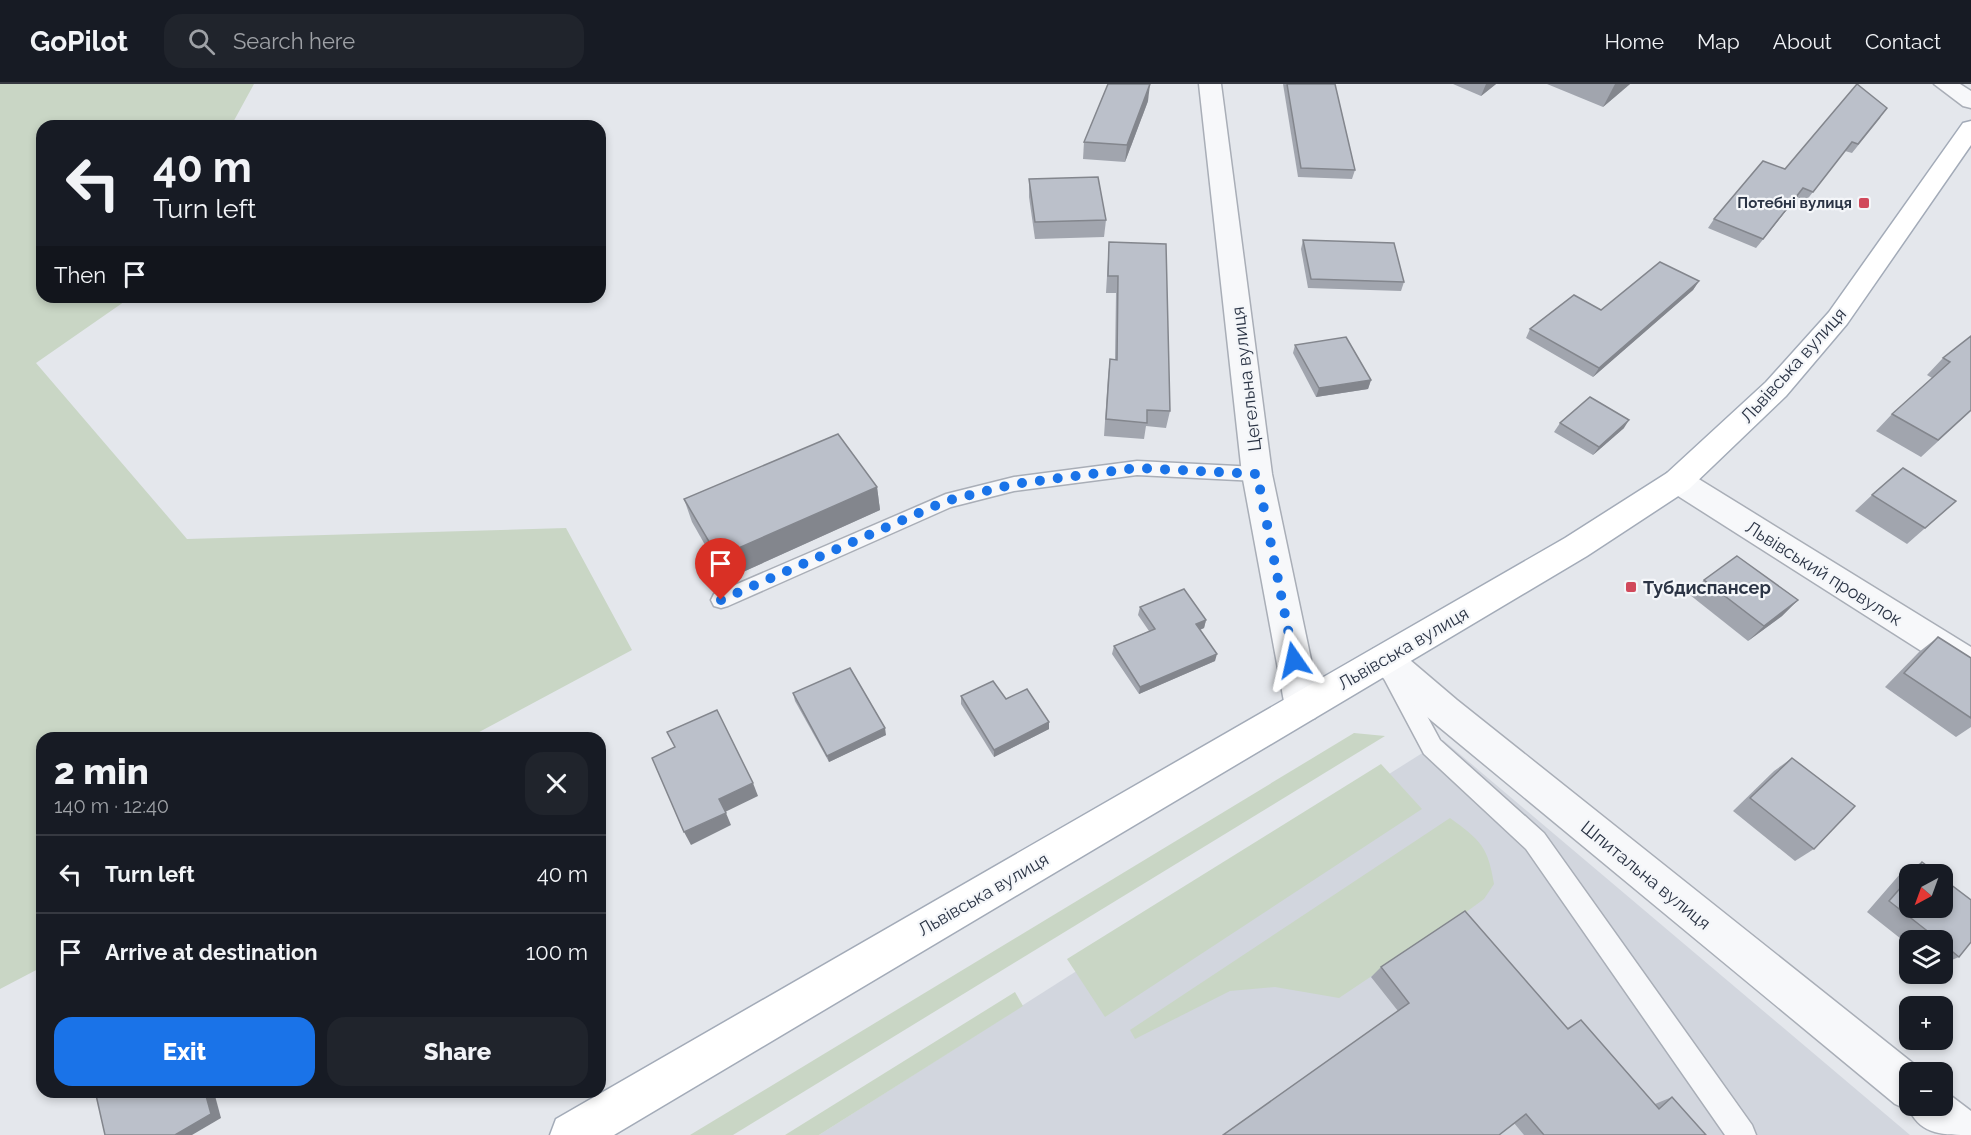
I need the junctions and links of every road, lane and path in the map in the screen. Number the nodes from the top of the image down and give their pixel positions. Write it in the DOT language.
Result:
graph roads {
  1 [pos="1210,84"];
  2 [pos="1945,84"];
  3 [pos="1971,101"];
  4 [pos="1971,128"];
  5 [pos="1257,474"];
  6 [pos="1678,481"];
  7 [pos="721,600"];
  8 [pos="1385,659"];
  9 [pos="1971,665"];
  10 [pos="1303,707"];
  11 [pos="1899,1080"];
  12 [pos="1942,1116"];
  13 [pos="572,1135"];
  14 [pos="1742,1135"];
  15 [pos="1966,1135"];
  1 -- 5 [label="street, Цегельна вулиця"];
  2 -- 3 [label="street"];
  4 -- 6 [label="main road, Львівська вулиця"];
  5 -- 7 [label="lane"];
  5 -- 10 [label="street, Цегельна вулиця"];
  6 -- 8 [label="main road, Львівська вулиця"];
  6 -- 9 [label="street, Львівський провулок"];
  8 -- 10 [label="main road, Львівська вулиця"];
  8 -- 11 [label="street, Шпитальна вулиця"];
  8 -- 14 [label="lane"];
  10 -- 13 [label="main road, Львівська вулиця"];
  12 -- 15 [label="street"];
}
